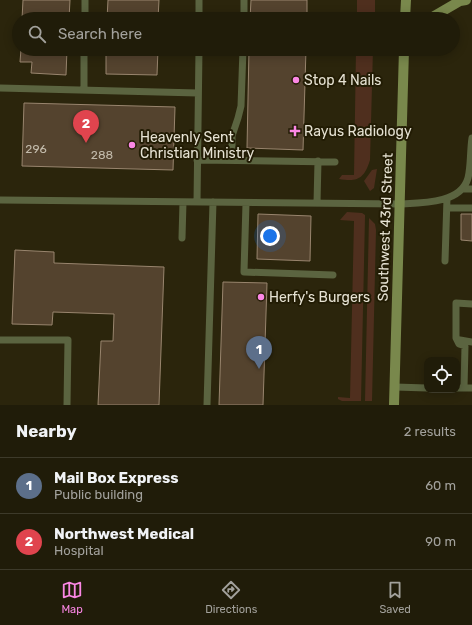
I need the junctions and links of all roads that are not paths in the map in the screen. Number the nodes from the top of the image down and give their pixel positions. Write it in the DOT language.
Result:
graph roads {
  1 [pos="85,0"];
  2 [pos="199,0"];
  3 [pos="244,0"];
  4 [pos="406,0"];
  5 [pos="466,0"];
  6 [pos="85,12"];
  7 [pos="199,12"];
  8 [pos="244,12"];
  9 [pos="405,12"];
  10 [pos="442,12"];
  11 [pos="84,56"];
  12 [pos="199,56"];
  13 [pos="243,56"];
  14 [pos="404,56"];
  15 [pos="0,88"];
  16 [pos="84,90"];
  17 [pos="198,93"];
  18 [pos="472,138"];
  19 [pos="198,160"];
  20 [pos="232,160"];
  21 [pos="318,161"];
  22 [pos="335,162"];
  23 [pos="463,189"];
  24 [pos="472,189"];
  25 [pos="447,198"];
  26 [pos="0,200"];
  27 [pos="182,202"];
  28 [pos="197,202"];
  29 [pos="213,202"];
  30 [pos="246,203"];
  31 [pos="317,203"];
  32 [pos="400,204"];
  33 [pos="447,208"];
  34 [pos="472,208"];
  35 [pos="182,238"];
  36 [pos="445,261"];
  37 [pos="333,275"];
  38 [pos="472,304"];
  39 [pos="456,338"];
  40 [pos="0,340"];
  41 [pos="472,342"];
  42 [pos="395,387"];
  43 [pos="424,388"];
  44 [pos="460,388"];
  45 [pos="472,388"];
  46 [pos="67,405"];
  47 [pos="207,405"];
  48 [pos="394,405"];
  1 -- 6 [label="lane"];
  2 -- 7 [label="lane"];
  3 -- 8 [label="lane"];
  4 -- 9 [label="main road"];
  5 -- 10 [label="main road"];
  11 -- 16 [label="lane"];
  12 -- 17 [label="lane"];
  13 -- 20 [label="lane"];
  14 -- 32 [label="main road, Southwest 43rd Street"];
  15 -- 16 [label="lane"];
  16 -- 17 [label="lane"];
  17 -- 19 [label="lane"];
  18 -- 23 [label="lane"];
  19 -- 20 [label="lane"];
  19 -- 28 [label="lane"];
  20 -- 21 [label="lane"];
  21 -- 22 [label="lane"];
  21 -- 31 [label="lane"];
  23 -- 24 [label="lane"];
  23 -- 25 [label="lane"];
  25 -- 32 [label="lane"];
  25 -- 33 [label="lane"];
  26 -- 27 [label="lane"];
  27 -- 28 [label="lane"];
  27 -- 35 [label="lane"];
  28 -- 29 [label="lane"];
  29 -- 30 [label="lane"];
  29 -- 47 [label="lane"];
  30 -- 31 [label="lane"];
  30 -- 37 [label="lane"];
  31 -- 32 [label="lane"];
  32 -- 42 [label="main road, Southwest 43rd Street"];
  33 -- 34 [label="lane"];
  33 -- 36 [label="lane"];
  38 -- 39 [label="lane"];
  39 -- 41 [label="lane"];
  39 -- 44 [label="lane"];
  40 -- 46 [label="lane"];
  42 -- 43 [label="lane"];
  42 -- 48 [label="main road, Southwest 43rd Street"];
  44 -- 45 [label="lane"];
}
